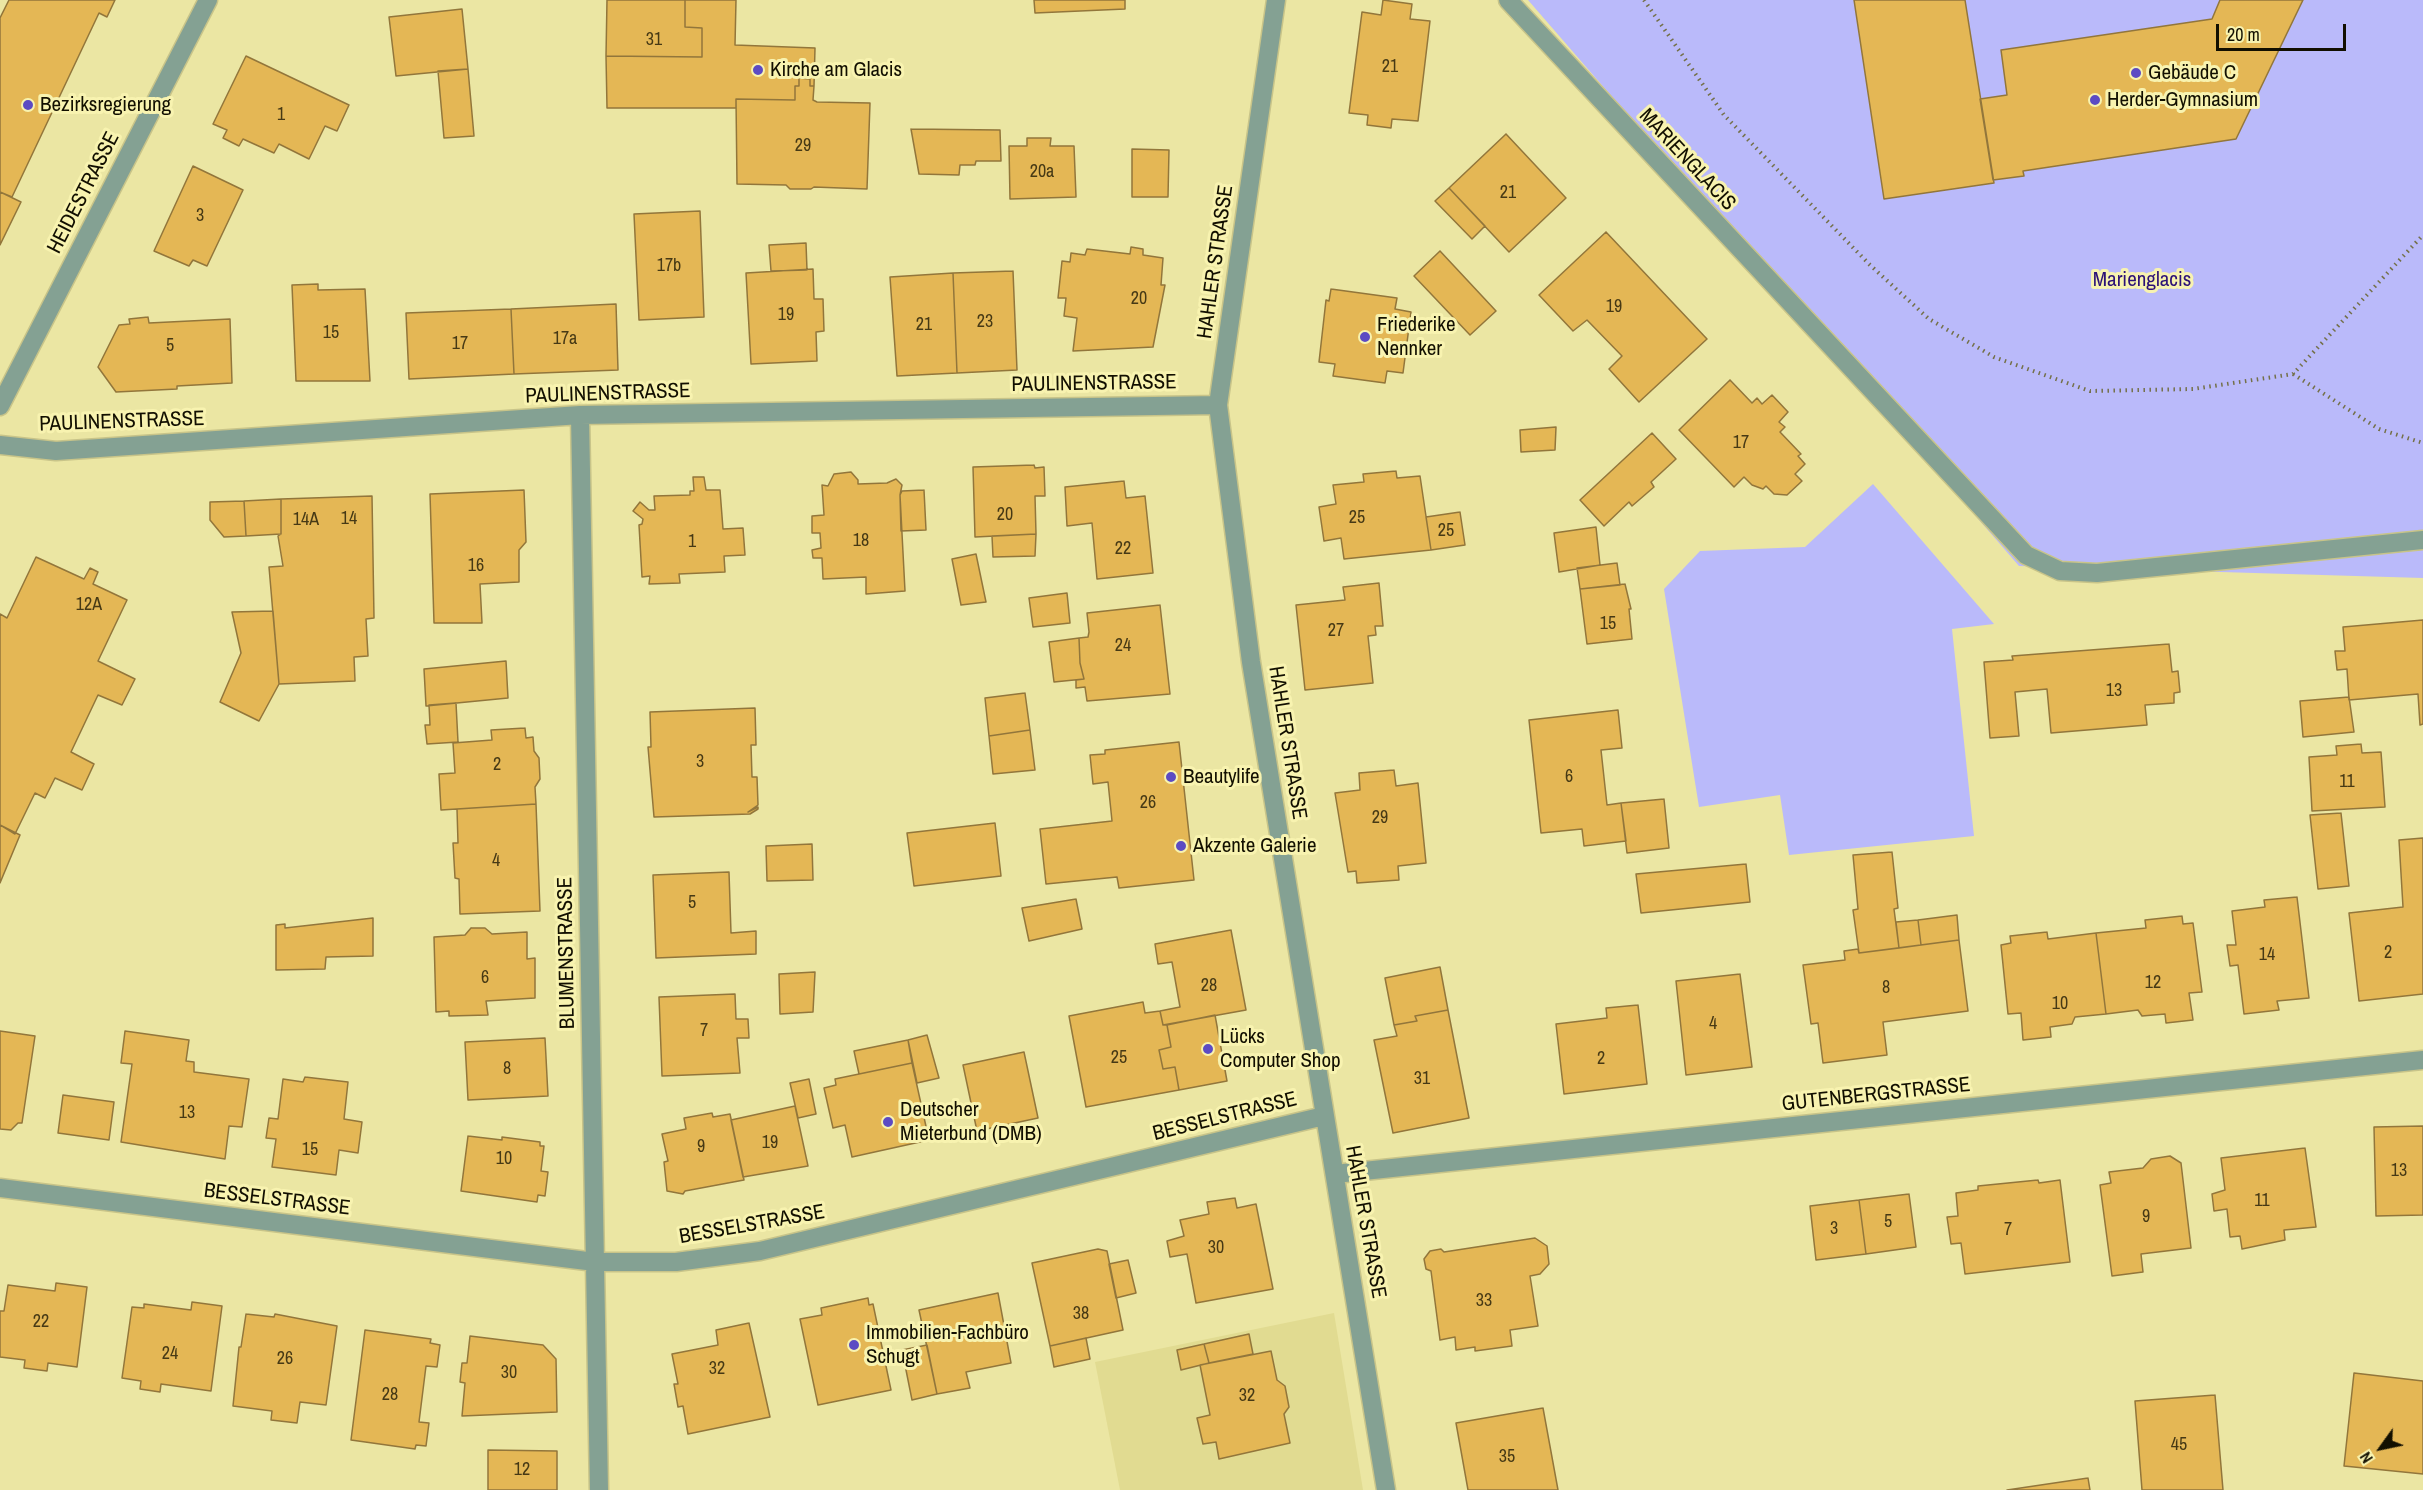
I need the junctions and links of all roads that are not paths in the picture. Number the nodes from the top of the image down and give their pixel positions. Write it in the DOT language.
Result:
graph roads {
  1 [pos="208,0"];
  2 [pos="1276,0"];
  3 [pos="1508,0"];
  4 [pos="1218,405"];
  5 [pos="0,406"];
  6 [pos="580,415"];
  7 [pos="0,445"];
  8 [pos="2423,540"];
  9 [pos="2423,1060"];
  10 [pos="1324,1116"];
  11 [pos="1335,1174"];
  12 [pos="0,1188"];
  13 [pos="595,1262"];
  14 [pos="599,1490"];
  15 [pos="1386,1490"];
  1 -- 5 [label="street, HEIDESTRASSE"];
  2 -- 4 [label="street, HAHLER STRASSE"];
  3 -- 8 [label="street, MARIENGLACIS"];
  4 -- 6 [label="street, PAULINENSTRASSE"];
  4 -- 10 [label="street, HAHLER STRASSE"];
  6 -- 7 [label="street, PAULINENSTRASSE"];
  6 -- 13 [label="street, BLUMENSTRASSE"];
  9 -- 11 [label="street, GUTENBERGSTRASSE"];
  10 -- 11 [label="street, HAHLER STRASSE"];
  10 -- 13 [label="street, BESSELSTRASSE"];
  11 -- 15 [label="street, HAHLER STRASSE"];
  12 -- 13 [label="street, BESSELSTRASSE"];
  13 -- 14 [label="street, BLUMENSTRASSE"];
}
